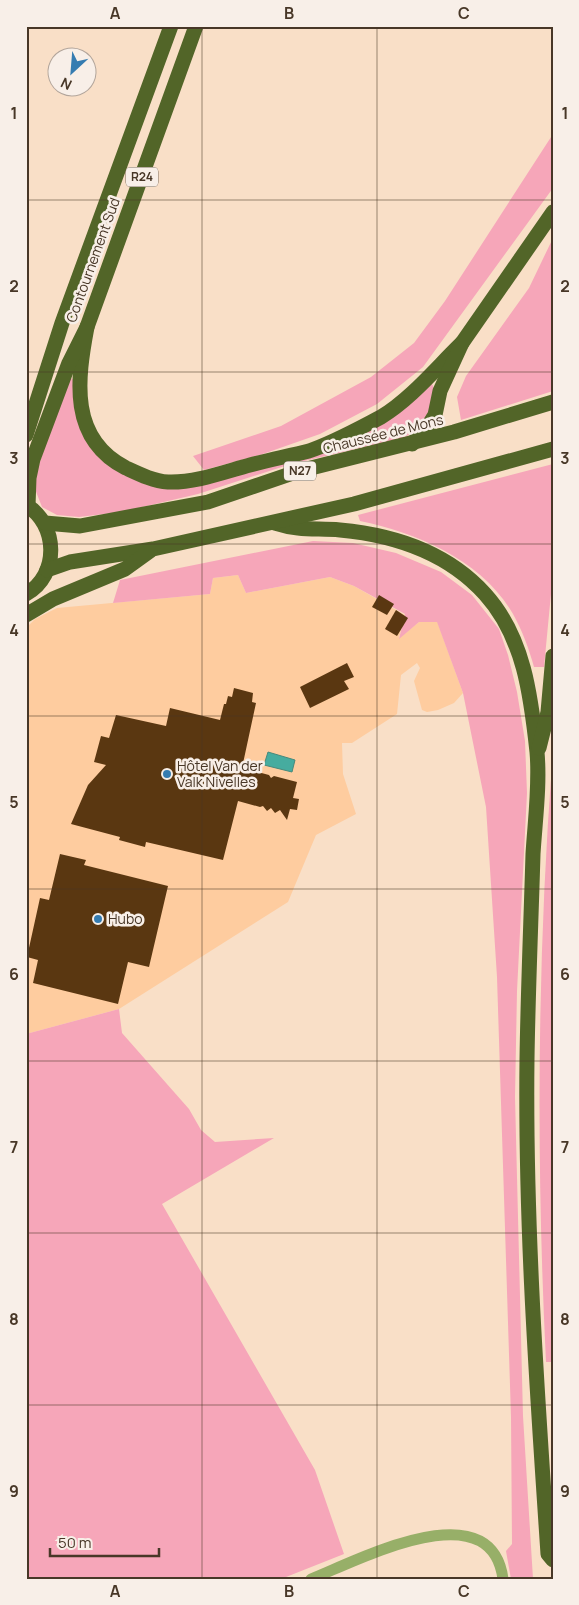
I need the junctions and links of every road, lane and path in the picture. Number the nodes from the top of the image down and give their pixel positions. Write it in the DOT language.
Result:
graph roads {
  1 [pos="171,26"];
  2 [pos="196,26"];
  3 [pos="553,212"];
  4 [pos="86,327"];
  5 [pos="462,343"];
  6 [pos="553,402"];
  7 [pos="26,436"];
  8 [pos="412,444"];
  9 [pos="553,450"];
  10 [pos="27,505"];
  11 [pos="275,523"];
  12 [pos="45,524"];
  13 [pos="153,549"];
  14 [pos="47,570"];
  15 [pos="26,594"];
  16 [pos="26,615"];
  17 [pos="553,656"];
  18 [pos="537,756"];
  19 [pos="553,1560"];
  20 [pos="311,1579"];
  21 [pos="503,1579"];
  1 -- 7 [label="highway, Contournement Sud / R24"];
  2 -- 4 [label="highway, Contournement Sud / R24"];
  3 -- 5 [label="highway"];
  4 -- 5 [label="highway"];
  4 -- 10 [label="highway, Contournement Sud / R24"];
  5 -- 8 [label="highway"];
  6 -- 8 [label="highway, Chaussée de Mons / N27"];
  8 -- 12 [label="highway, Chaussée de Mons / N27"];
  9 -- 11 [label="highway"];
  10 -- 12 [label="highway, R24"];
  11 -- 13 [label="highway"];
  11 -- 18 [label="highway"];
  12 -- 14 [label="highway"];
  13 -- 14 [label="highway"];
  13 -- 16 [label="highway"];
  14 -- 15 [label="highway"];
  17 -- 18 [label="highway"];
  18 -- 19 [label="highway"];
  20 -- 21 [label="street"];
}
